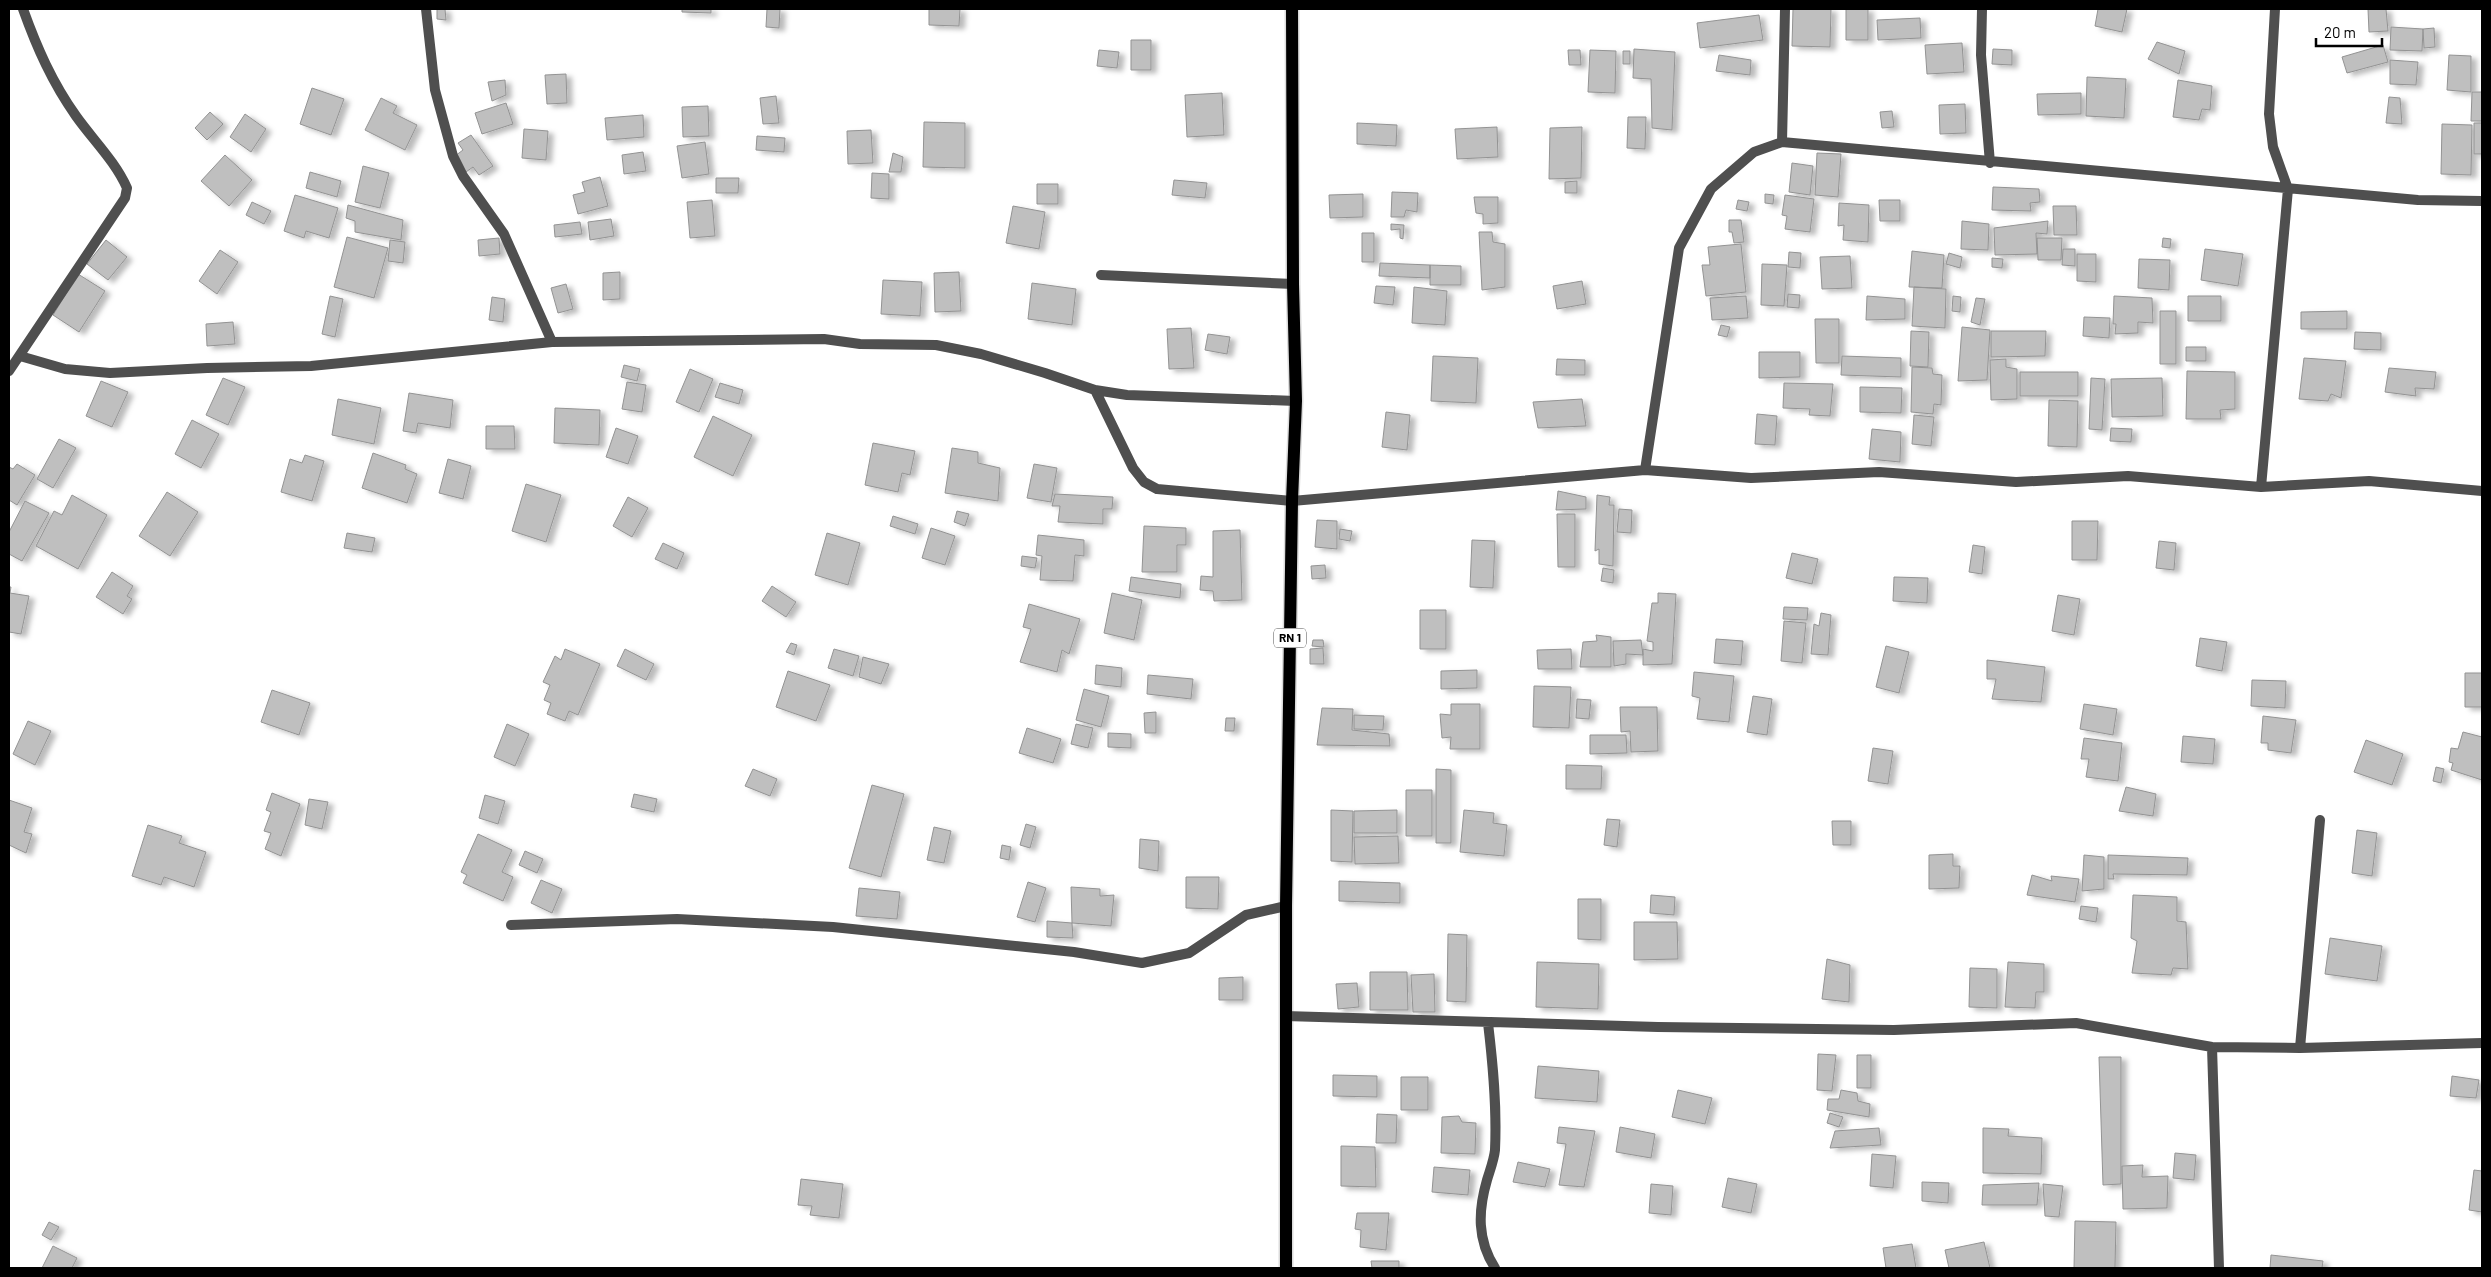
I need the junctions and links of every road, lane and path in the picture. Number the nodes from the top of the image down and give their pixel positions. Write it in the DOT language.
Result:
graph roads {
  1 [pos="23,9"];
  2 [pos="426,9"];
  3 [pos="1292,9"];
  4 [pos="1785,9"];
  5 [pos="1982,9"];
  6 [pos="2275,9"];
  7 [pos="1782,142"];
  8 [pos="1990,163"];
  9 [pos="2288,189"];
  10 [pos="2482,201"];
  11 [pos="1101,275"];
  12 [pos="1293,284"];
  13 [pos="552,342"];
  14 [pos="20,356"];
  15 [pos="9,371"];
  16 [pos="1095,390"];
  17 [pos="1296,402"];
  18 [pos="1645,470"];
  19 [pos="2261,487"];
  20 [pos="2482,491"];
  21 [pos="1292,501"];
  22 [pos="2320,820"];
  23 [pos="1286,906"];
  24 [pos="511,925"];
  25 [pos="1285,1016"];
  26 [pos="1488,1023"];
  27 [pos="2482,1043"];
  28 [pos="2212,1047"];
  29 [pos="2300,1048"];
  30 [pos="1286,1268"];
  31 [pos="1495,1268"];
  32 [pos="2219,1268"];
  1 -- 14 [label="street"];
  2 -- 13 [label="street"];
  3 -- 12 [label="main road, RN 1"];
  4 -- 7 [label="street"];
  5 -- 8 [label="street"];
  6 -- 9 [label="street"];
  7 -- 8 [label="street"];
  7 -- 18 [label="street"];
  8 -- 9 [label="street"];
  9 -- 10 [label="street"];
  9 -- 19 [label="street"];
  11 -- 12 [label="street"];
  12 -- 17 [label="main road, RN 1"];
  13 -- 14 [label="street"];
  13 -- 16 [label="street"];
  14 -- 15 [label="street"];
  16 -- 17 [label="street"];
  16 -- 21 [label="street"];
  17 -- 21 [label="main road, RN 1"];
  18 -- 19 [label="street"];
  18 -- 21 [label="street"];
  19 -- 20 [label="street"];
  21 -- 23 [label="main road, RN 1"];
  22 -- 29 [label="street"];
  23 -- 24 [label="street"];
  23 -- 25 [label="main road, RN 1"];
  25 -- 26 [label="street"];
  25 -- 30 [label="main road, RN 1"];
  26 -- 28 [label="street"];
  26 -- 31 [label="street"];
  27 -- 29 [label="street"];
  28 -- 29 [label="street"];
  28 -- 32 [label="street"];
}
